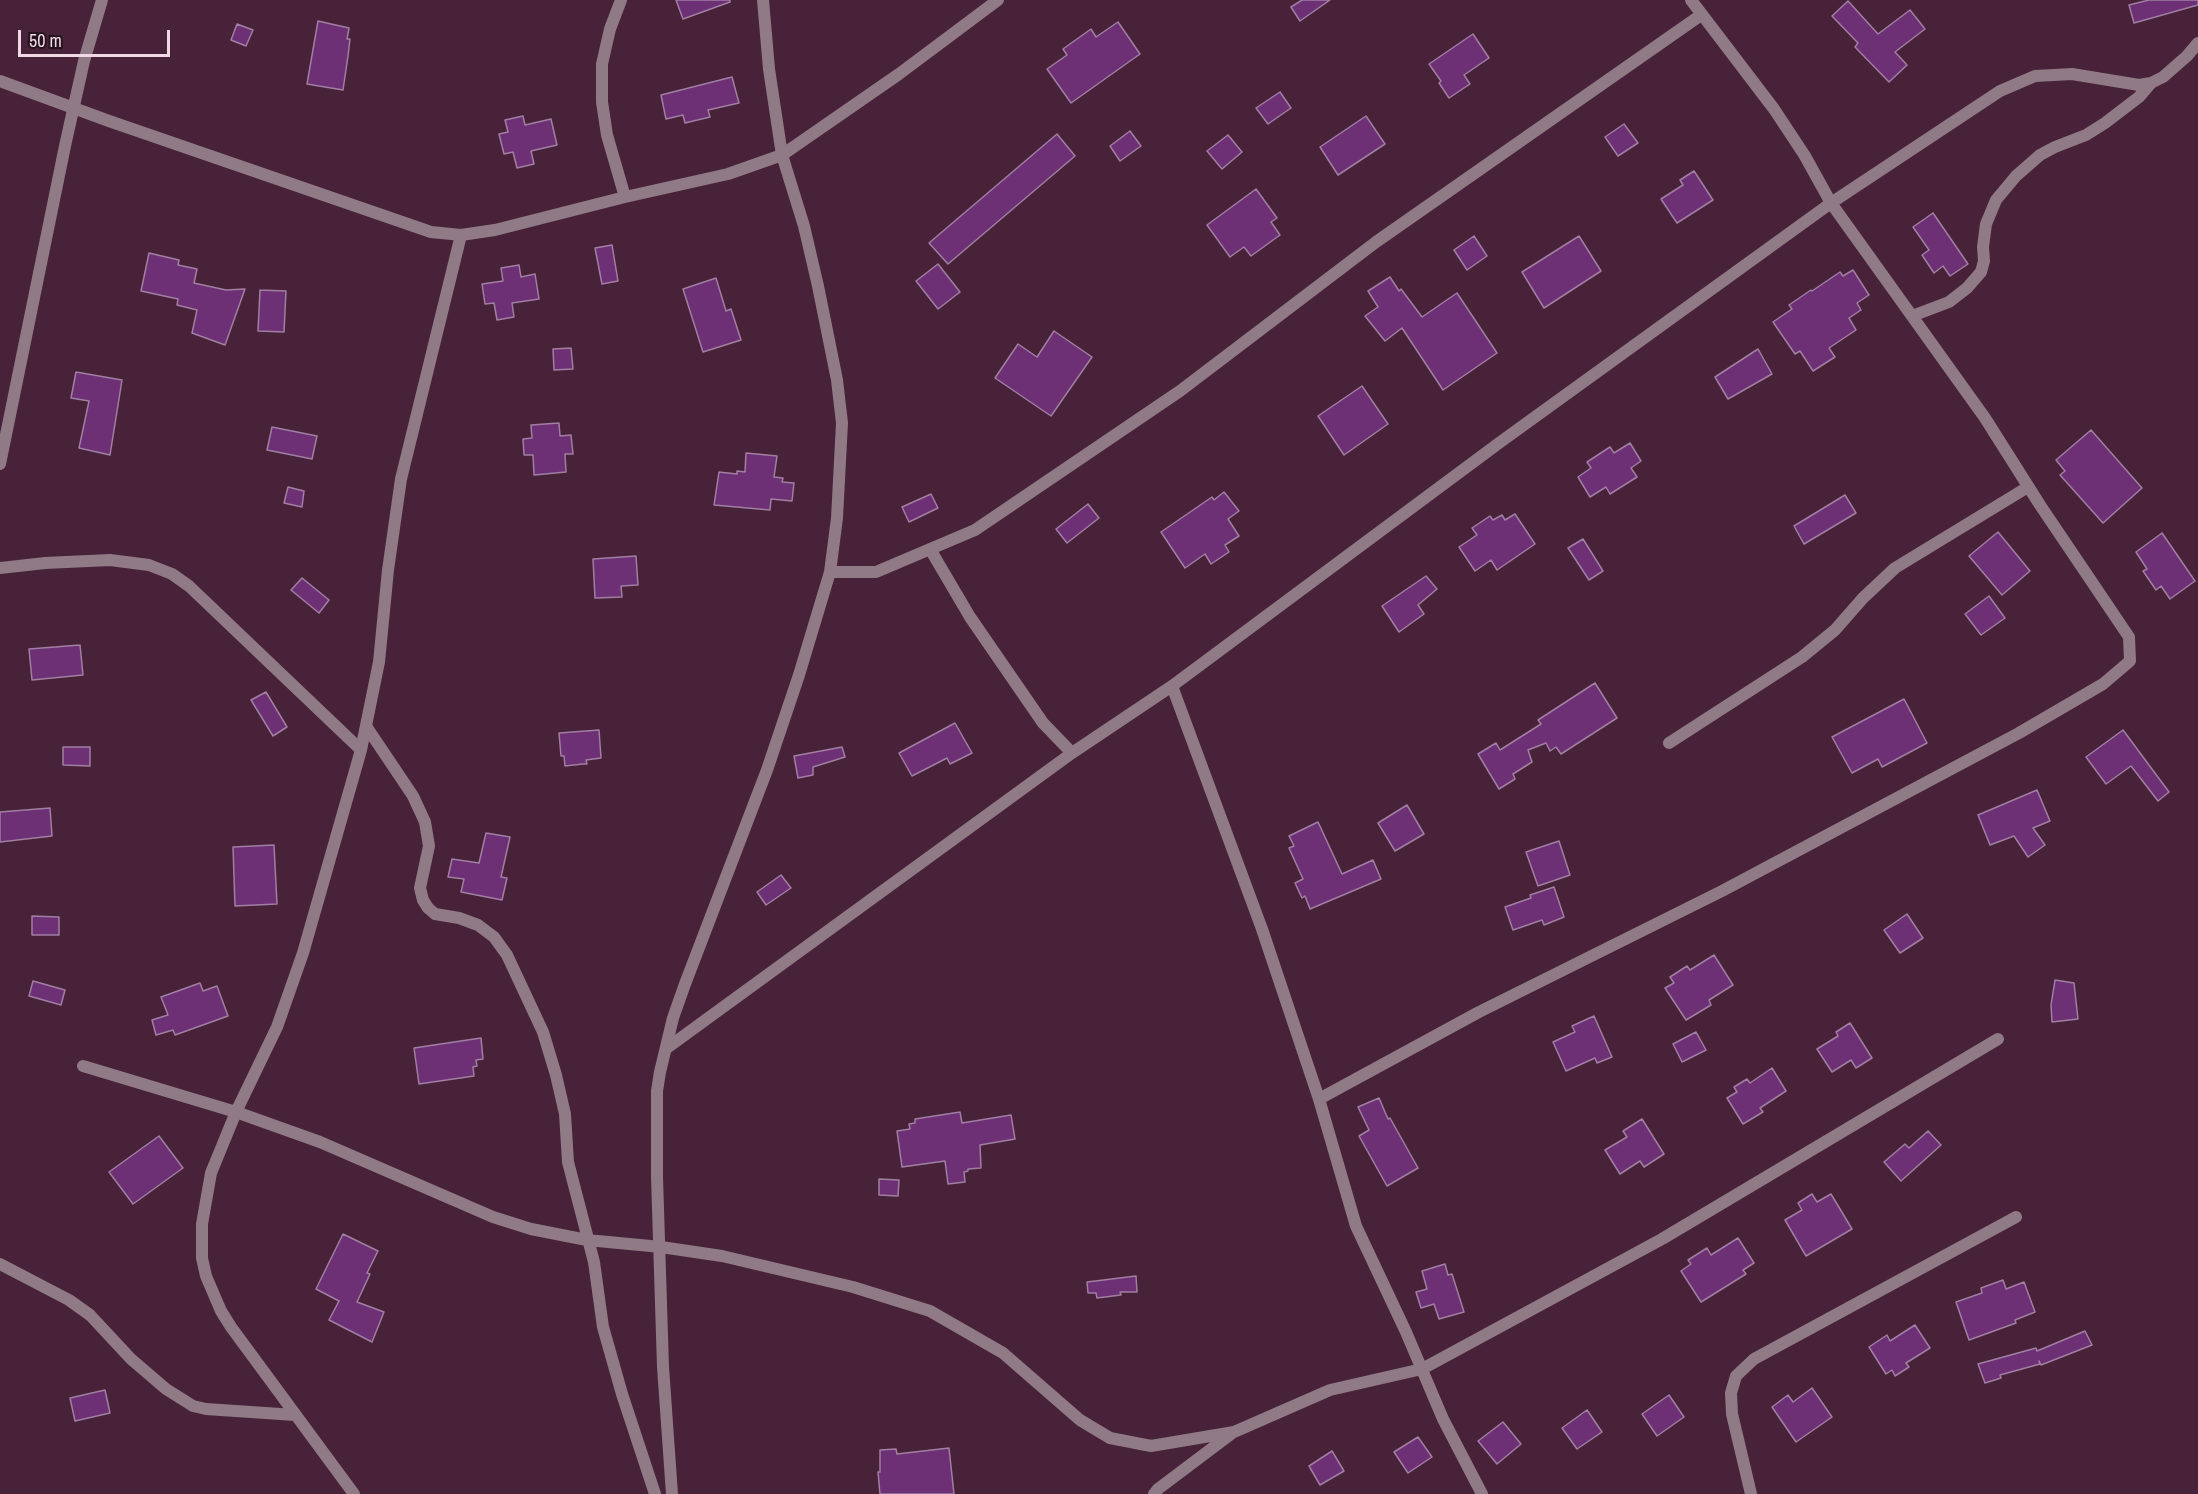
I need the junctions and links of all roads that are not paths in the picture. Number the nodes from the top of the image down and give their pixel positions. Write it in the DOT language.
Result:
graph roads {
  1 [pos="102,0"];
  2 [pos="621,0"];
  3 [pos="764,0"];
  4 [pos="998,0"];
  5 [pos="1691,0"];
  6 [pos="1701,15"];
  7 [pos="2198,44"];
  8 [pos="0,81"];
  9 [pos="2151,83"];
  10 [pos="74,108"];
  11 [pos="782,154"];
  12 [pos="625,197"];
  13 [pos="1831,203"];
  14 [pos="461,235"];
  15 [pos="1912,316"];
  16 [pos="0,464"];
  17 [pos="2028,487"];
  18 [pos="930,549"];
  19 [pos="0,568"];
  20 [pos="830,572"];
  21 [pos="1172,686"];
  22 [pos="366,726"];
  23 [pos="1669,743"];
  24 [pos="361,750"];
  25 [pos="1072,753"];
  26 [pos="1998,1039"];
  27 [pos="667,1048"];
  28 [pos="83,1066"];
  29 [pos="1319,1099"];
  30 [pos="236,1112"];
  31 [pos="2016,1217"];
  32 [pos="587,1240"];
  33 [pos="661,1247"];
  34 [pos="0,1264"];
  35 [pos="1422,1369"];
  36 [pos="295,1415"];
  37 [pos="1234,1432"];
  38 [pos="354,1494"];
  39 [pos="655,1494"];
  40 [pos="672,1494"];
  41 [pos="1154,1494"];
  42 [pos="1482,1494"];
  43 [pos="1751,1494"];
  1 -- 10 [label="street"];
  2 -- 12 [label="street"];
  3 -- 11 [label="street"];
  4 -- 11 [label="street"];
  5 -- 6 [label="street"];
  6 -- 13 [label="street"];
  6 -- 18 [label="street"];
  7 -- 9 [label="street"];
  8 -- 10 [label="street"];
  9 -- 13 [label="street"];
  9 -- 15 [label="street"];
  10 -- 14 [label="street"];
  10 -- 16 [label="street"];
  11 -- 12 [label="street"];
  11 -- 20 [label="street"];
  12 -- 14 [label="street"];
  13 -- 15 [label="street"];
  13 -- 21 [label="street"];
  14 -- 22 [label="street"];
  15 -- 17 [label="street"];
  17 -- 23 [label="street"];
  17 -- 29 [label="street"];
  18 -- 20 [label="street"];
  18 -- 25 [label="street"];
  19 -- 24 [label="street"];
  20 -- 27 [label="street"];
  21 -- 25 [label="street"];
  21 -- 29 [label="street"];
  22 -- 24 [label="street"];
  22 -- 32 [label="street"];
  24 -- 30 [label="street"];
  25 -- 27 [label="street"];
  26 -- 35 [label="street"];
  27 -- 33 [label="street"];
  28 -- 30 [label="street"];
  29 -- 35 [label="street"];
  30 -- 32 [label="street"];
  30 -- 36 [label="street"];
  31 -- 43 [label="street"];
  32 -- 33 [label="street"];
  32 -- 39 [label="street"];
  33 -- 37 [label="street"];
  33 -- 40 [label="street"];
  34 -- 36 [label="street"];
  35 -- 37 [label="street"];
  35 -- 42 [label="street"];
  36 -- 38 [label="street"];
  37 -- 41 [label="street"];
}
